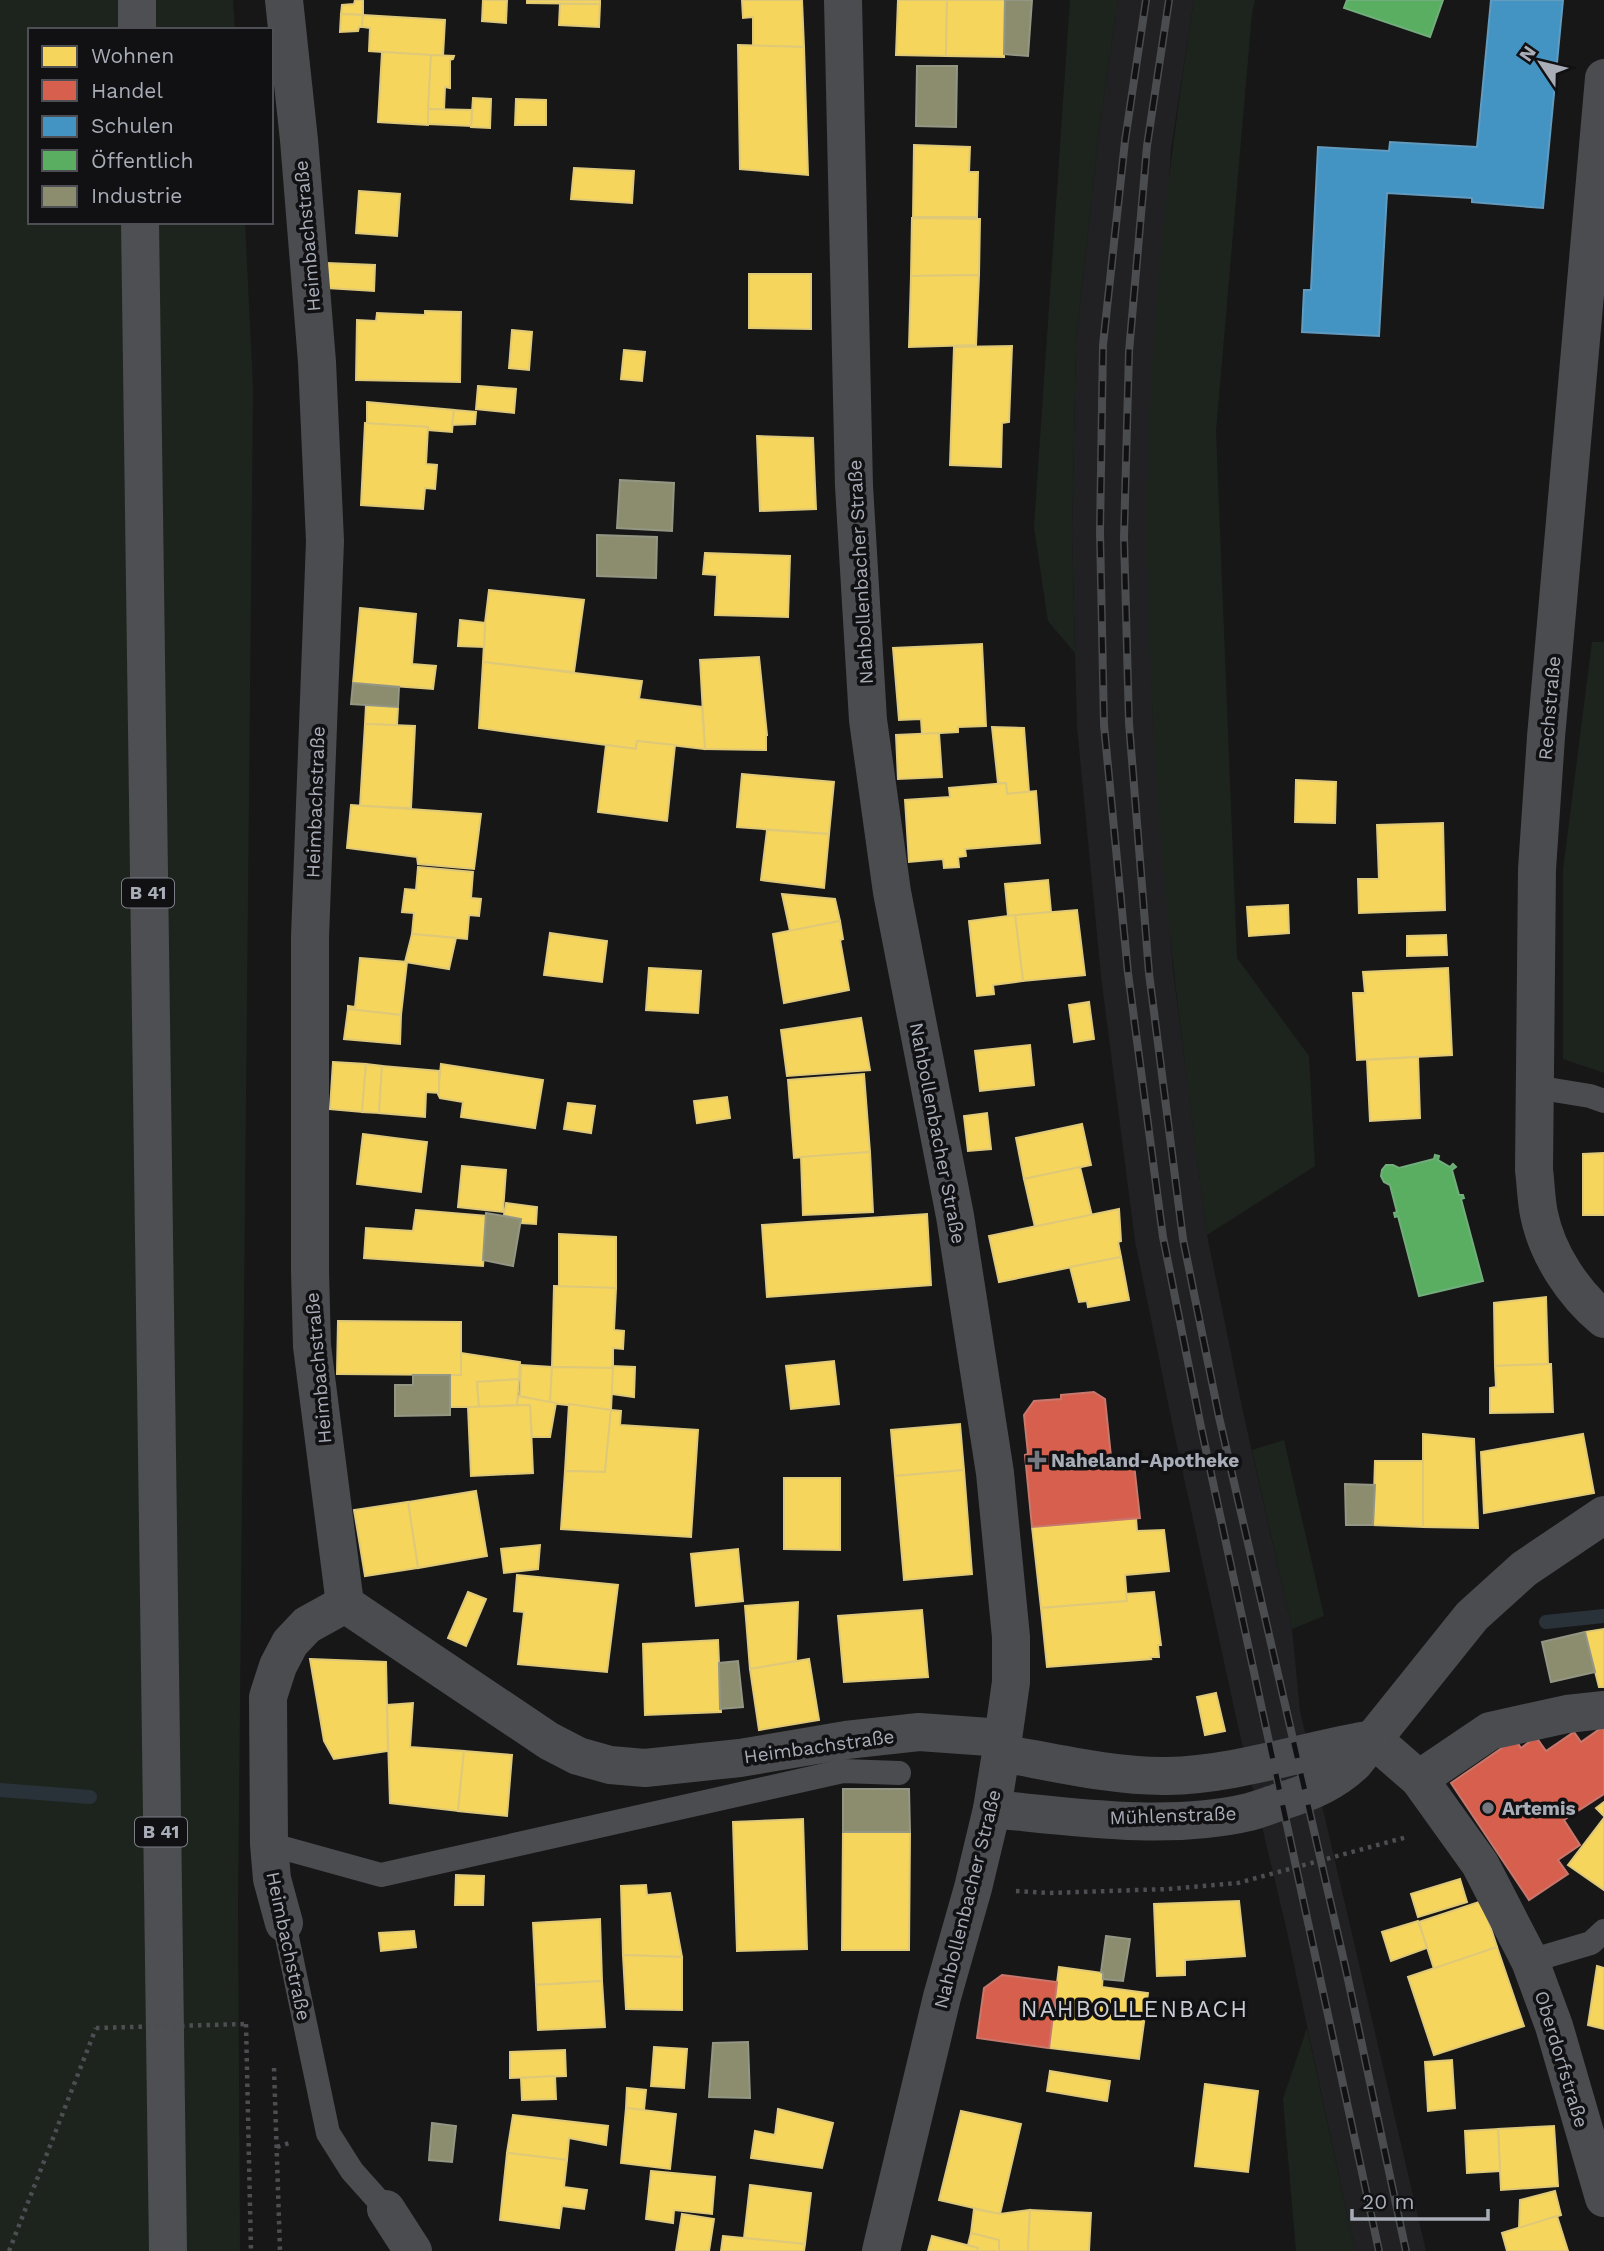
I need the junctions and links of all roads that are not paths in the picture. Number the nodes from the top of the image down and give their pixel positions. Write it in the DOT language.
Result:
graph roads {
  1 [pos="137,0"];
  2 [pos="284,0"];
  3 [pos="843,0"];
  4 [pos="137,28"];
  5 [pos="1604,78"];
  6 [pos="139,224"];
  7 [pos="1588,466"];
  8 [pos="1535,1087"];
  9 [pos="1604,1101"];
  10 [pos="1604,1319"];
  11 [pos="1604,1515"];
  12 [pos="345,1604"];
  13 [pos="1604,1710"];
  14 [pos="1373,1739"];
  15 [pos="1002,1745"];
  16 [pos="899,1773"];
  17 [pos="1419,1779"];
  18 [pos="992,1809"];
  19 [pos="270,1844"];
  20 [pos="284,1923"];
  21 [pos="1600,1940"];
  22 [pos="1530,1961"];
  23 [pos="1604,2198"];
  24 [pos="386,2209"];
  25 [pos="168,2251"];
  26 [pos="413,2251"];
  27 [pos="881,2251"];
  1 -- 4 [label="main road"];
  2 -- 12 [label="street, Heimbachstraße"];
  3 -- 15 [label="street, Nahbollenbacher Straße"];
  5 -- 7 [label="street, Rechstraße"];
  6 -- 25 [label="main road, B 41"];
  7 -- 8 [label="street, Rechstraße"];
  8 -- 9 [label="lane"];
  8 -- 10 [label="street, Rechstraße"];
  11 -- 14 [label="street, Mühlenstraße"];
  12 -- 15 [label="street, Heimbachstraße"];
  12 -- 19 [label="street, Heimbachstraße"];
  13 -- 17 [label="street"];
  14 -- 15 [label="street, Mühlenstraße"];
  14 -- 17 [label="street, Oberdorfstraße"];
  14 -- 18 [label="street, Mühlenstraße"];
  15 -- 18 [label="street, Nahbollenbacher Straße"];
  16 -- 19 [label="lane"];
  17 -- 22 [label="street, Oberdorfstraße"];
  18 -- 27 [label="street, Nahbollenbacher Straße"];
  19 -- 20 [label="street, Heimbachstraße"];
  20 -- 24 [label="lane, Heimbachstraße"];
  21 -- 22 [label="lane"];
  22 -- 23 [label="street, Oberdorfstraße"];
  24 -- 26 [label="street, Heimbachstraße"];
}
